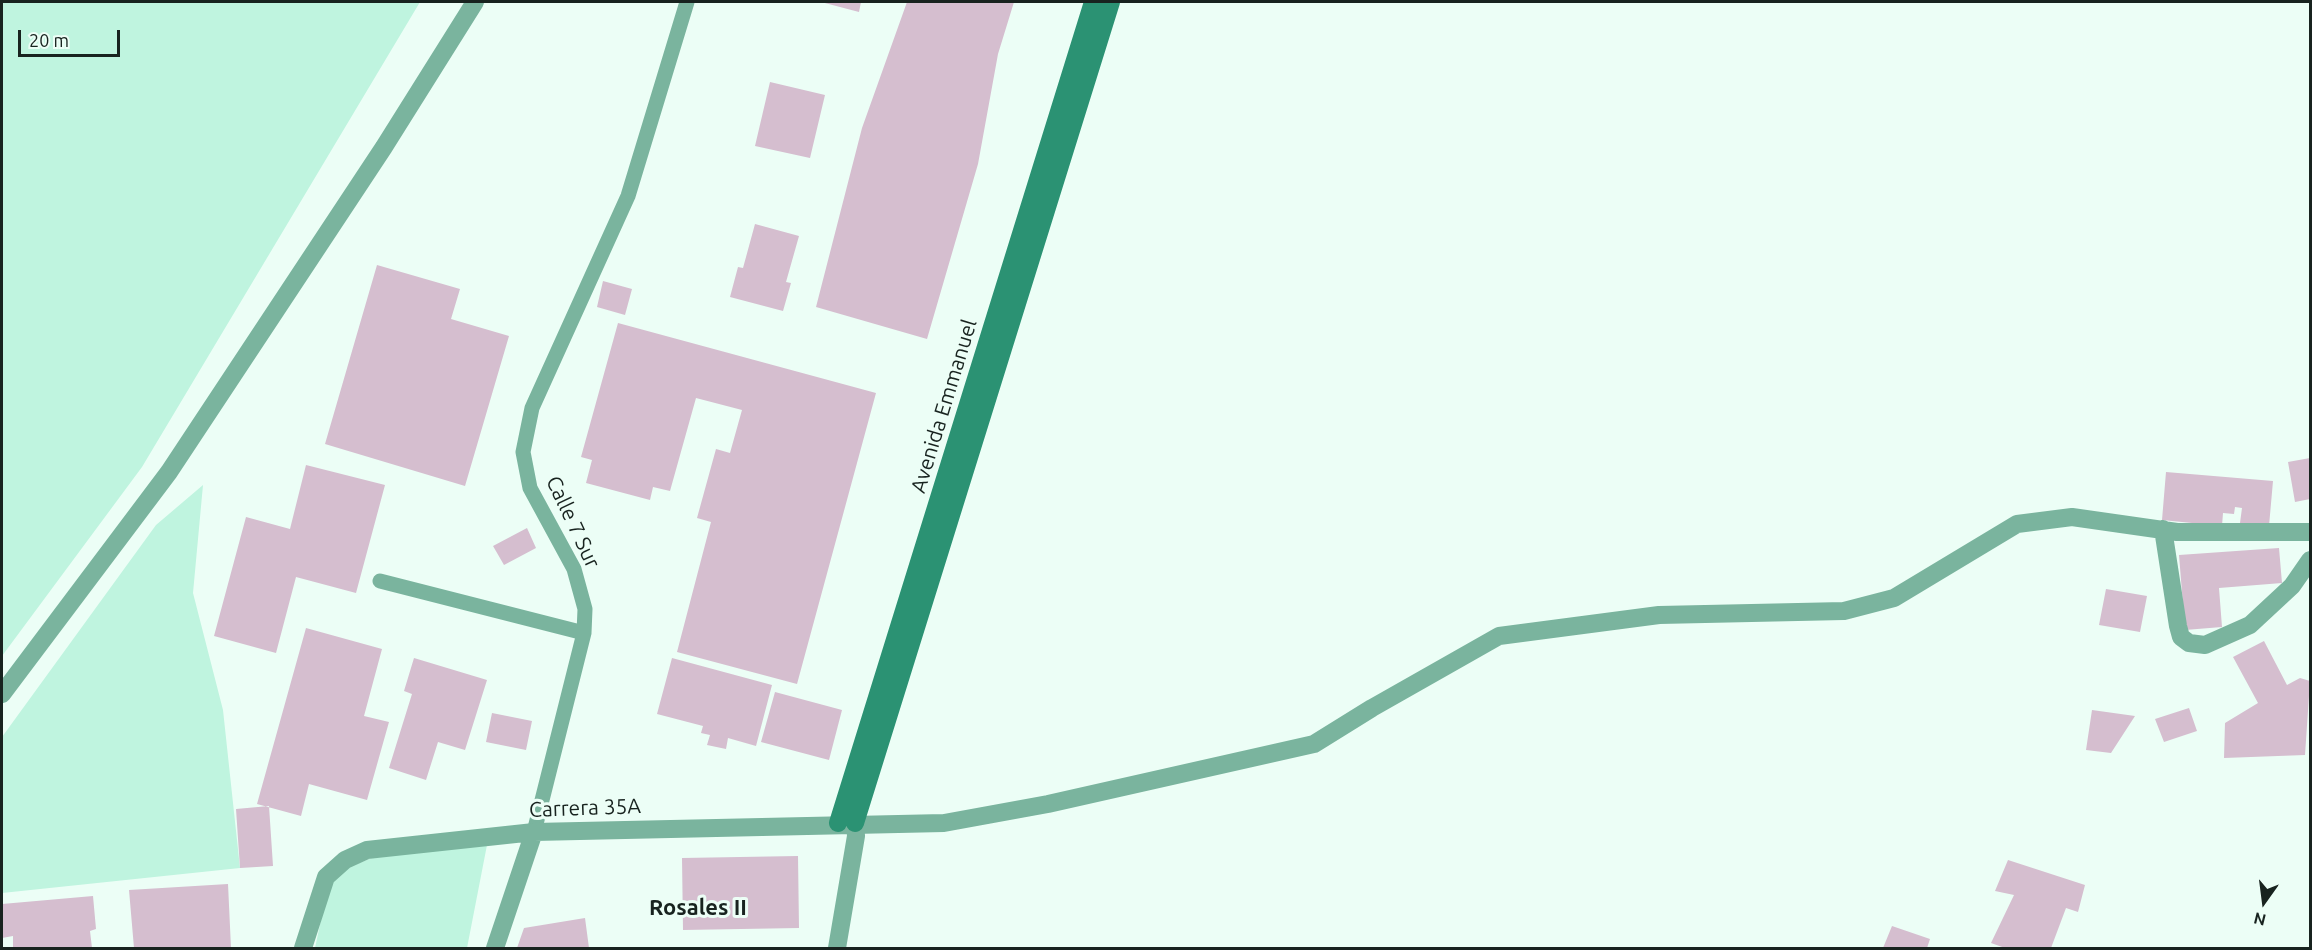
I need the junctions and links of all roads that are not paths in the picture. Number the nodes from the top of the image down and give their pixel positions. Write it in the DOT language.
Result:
graph roads {
  1 [pos="475,2"];
  2 [pos="687,2"];
  3 [pos="1094,2"];
  4 [pos="1111,2"];
  5 [pos="2163,529"];
  6 [pos="2310,532"];
  7 [pos="2310,560"];
  8 [pos="380,581"];
  9 [pos="584,633"];
  10 [pos="2,694"];
  11 [pos="846,823"];
  12 [pos="534,832"];
  13 [pos="303,948"];
  14 [pos="495,948"];
  15 [pos="837,948"];
  1 -- 10 [label="street"];
  2 -- 9 [label="lane, Calle 7 Sur"];
  3 -- 11 [label="street, Avenida Emmanuel"];
  4 -- 11 [label="street, Avenida Emmanuel"];
  5 -- 6 [label="street, Carrera 35A"];
  5 -- 7 [label="street"];
  5 -- 11 [label="street, Carrera 35A"];
  8 -- 9 [label="lane"];
  9 -- 12 [label="lane, Calle 7 Sur"];
  11 -- 12 [label="street, Carrera 35A"];
  11 -- 15 [label="street"];
  12 -- 13 [label="street, Carrera 35A"];
  12 -- 14 [label="street, Calle 7 Sur"];
}
